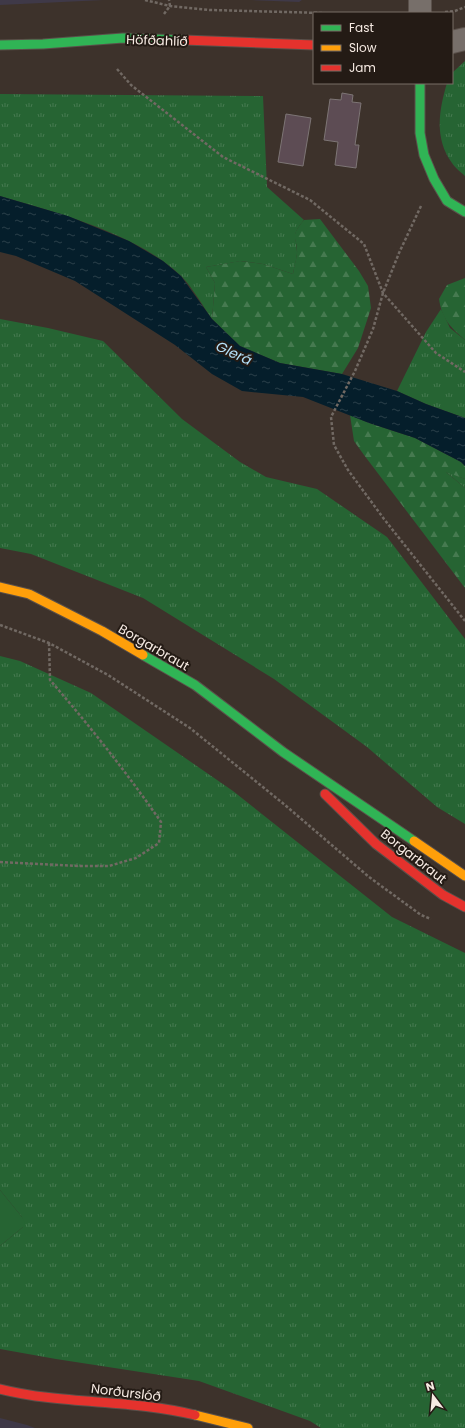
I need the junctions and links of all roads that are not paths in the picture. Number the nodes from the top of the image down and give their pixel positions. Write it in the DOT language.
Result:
graph roads {
  1 [pos="420,0"];
  2 [pos="420,12"];
  3 [pos="465,39"];
  4 [pos="453,42"];
  5 [pos="313,45"];
  6 [pos="0,46"];
  7 [pos="420,84"];
  8 [pos="465,212"];
  9 [pos="0,587"];
  10 [pos="283,752"];
  11 [pos="465,876"];
  12 [pos="465,907"];
  13 [pos="0,1389"];
  14 [pos="248,1428"];
  1 -- 2 [label="street"];
  3 -- 4 [label="street"];
  5 -- 6 [label="street, Höfðahlíð"];
  7 -- 8 [label="street"];
  9 -- 10 [label="street, Borgarbraut"];
  10 -- 11 [label="street, Borgarbraut"];
  10 -- 12 [label="street, Borgarbraut"];
  13 -- 14 [label="street, Norðurslóð"];
}
